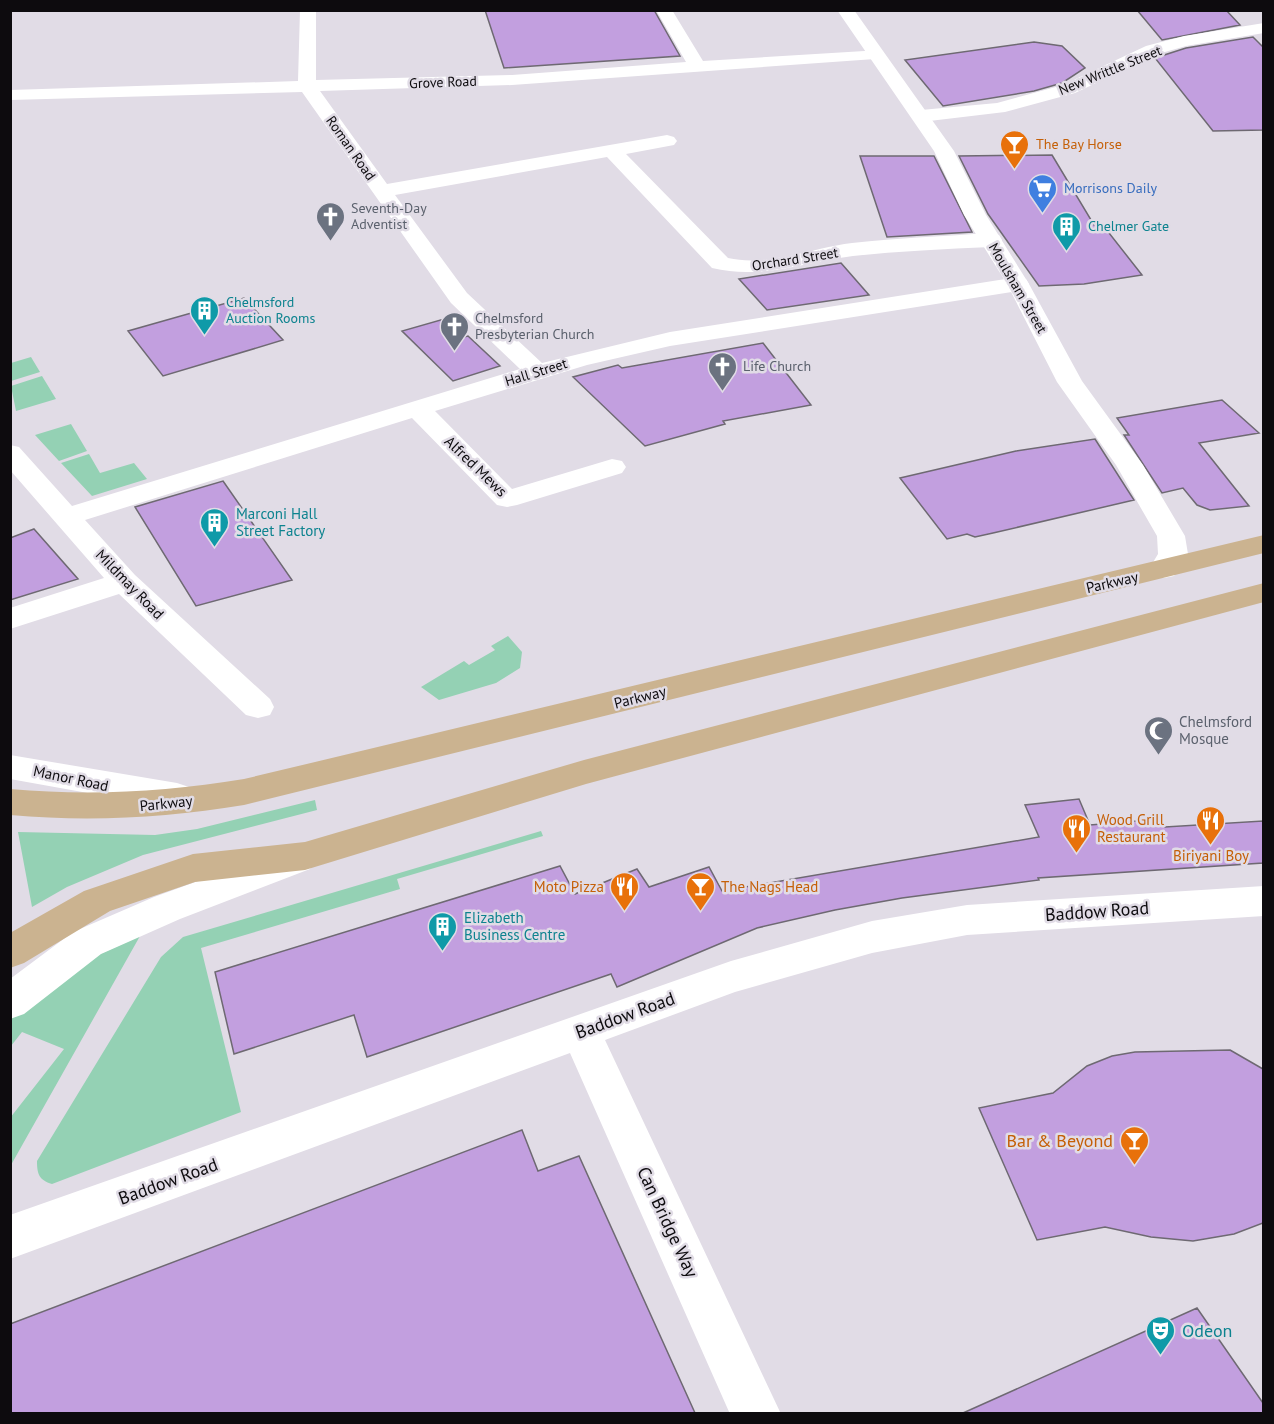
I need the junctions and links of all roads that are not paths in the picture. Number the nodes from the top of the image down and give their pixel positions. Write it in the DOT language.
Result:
graph roads {
  1 [pos="308,10"];
  2 [pos="664,10"];
  3 [pos="845,10"];
  4 [pos="1263,28"];
  5 [pos="875,54"];
  6 [pos="697,66"];
  7 [pos="307,86"];
  8 [pos="10,95"];
  9 [pos="921,116"];
  10 [pos="667,141"];
  11 [pos="612,151"];
  12 [pos="381,191"];
  13 [pos="991,240"];
  14 [pos="1018,284"];
  15 [pos="537,372"];
  16 [pos="417,408"];
  17 [pos="10,453"];
  18 [pos="612,467"];
  19 [pos="66,517"];
  20 [pos="1263,544"];
  21 [pos="1164,569"];
  22 [pos="124,582"];
  23 [pos="1263,592"];
  24 [pos="10,619"];
  25 [pos="258,707"];
  26 [pos="10,767"];
  27 [pos="203,800"];
  28 [pos="10,802"];
  29 [pos="305,856"];
  30 [pos="1263,901"];
  31 [pos="10,952"];
  32 [pos="10,1002"];
  33 [pos="580,1031"];
  34 [pos="10,1237"];
  35 [pos="756,1413"];
  1 -- 7 [label="street"];
  2 -- 6 [label="street"];
  3 -- 5 [label="street, Moulsham Street"];
  4 -- 9 [label="street, New Writtle Street"];
  5 -- 6 [label="street, Grove Road"];
  5 -- 9 [label="street, Moulsham Street"];
  6 -- 7 [label="street, Grove Road"];
  7 -- 8 [label="street, Grove Road"];
  7 -- 12 [label="street, Roman Road"];
  9 -- 13 [label="street, Moulsham Street"];
  10 -- 11 [label="street"];
  11 -- 12 [label="street"];
  11 -- 13 [label="street, Orchard Street"];
  12 -- 15 [label="street, Roman Road"];
  13 -- 14 [label="street, Moulsham Street"];
  14 -- 15 [label="street, Hall Street"];
  14 -- 21 [label="street, Moulsham Street"];
  15 -- 16 [label="street, Hall Street"];
  16 -- 18 [label="street, Alfred Mews"];
  16 -- 19 [label="street, Hall Street"];
  17 -- 19 [label="street, Mildmay Road"];
  19 -- 22 [label="street, Mildmay Road"];
  20 -- 21 [label="main road, Parkway"];
  21 -- 27 [label="main road, Parkway"];
  22 -- 24 [label="street"];
  22 -- 25 [label="street, Mildmay Road"];
  23 -- 29 [label="main road"];
  26 -- 27 [label="street, Manor Road"];
  27 -- 28 [label="main road, Parkway"];
  29 -- 31 [label="main road"];
  29 -- 32 [label="street"];
  30 -- 33 [label="street, Baddow Road"];
  33 -- 34 [label="street, Baddow Road"];
  33 -- 35 [label="street, Can Bridge Way"];
}
